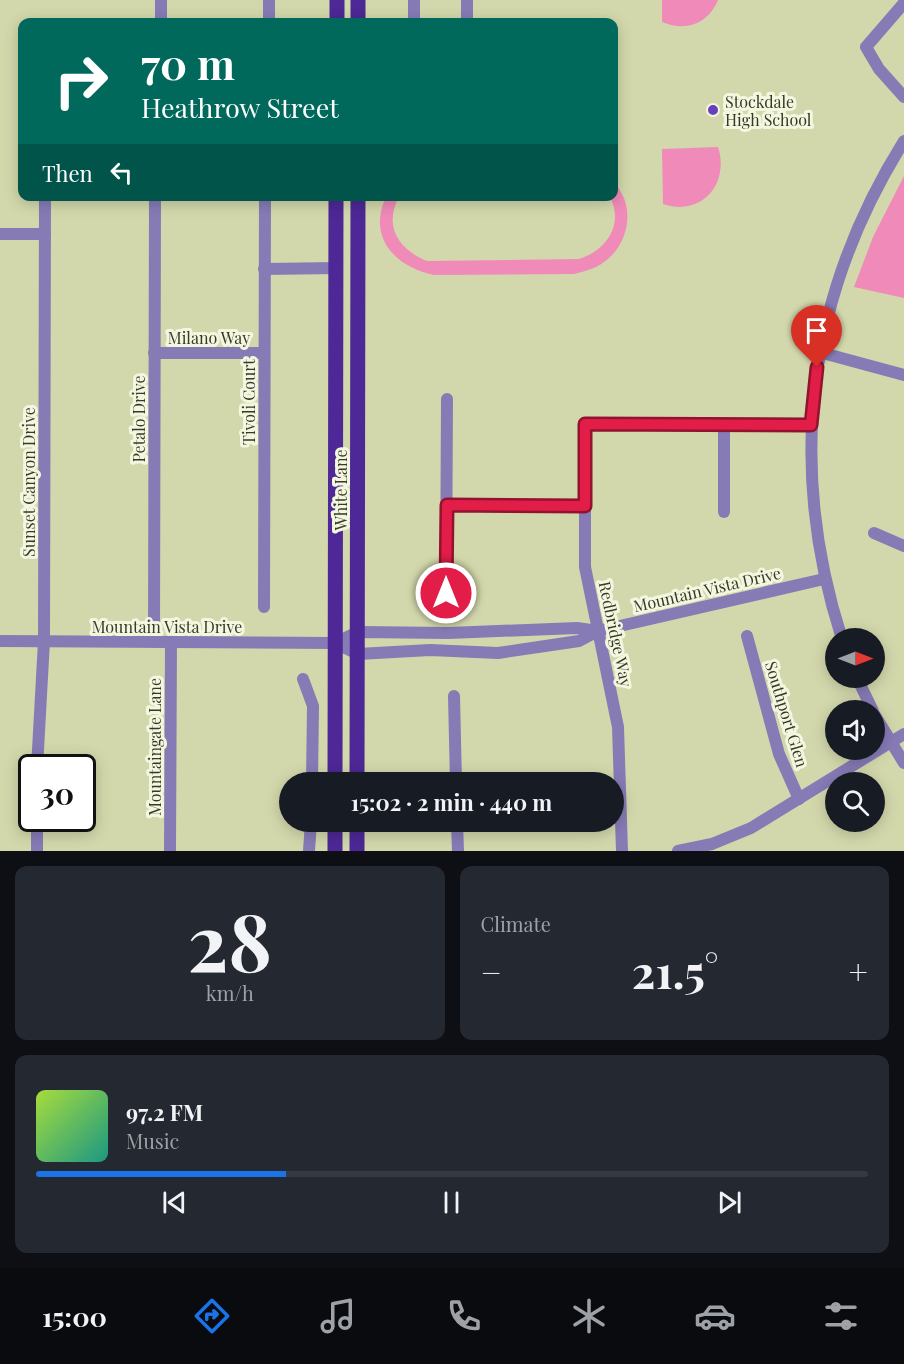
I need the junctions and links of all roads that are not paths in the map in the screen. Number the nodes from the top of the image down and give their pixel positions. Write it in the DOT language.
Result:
graph roads {
  1 [pos="161,0"];
  2 [pos="269,0"];
  3 [pos="337,0"];
  4 [pos="358,0"];
  5 [pos="414,0"];
  6 [pos="467,0"];
  7 [pos="904,3"];
  8 [pos="161,18"];
  9 [pos="269,18"];
  10 [pos="337,18"];
  11 [pos="358,18"];
  12 [pos="414,18"];
  13 [pos="467,18"];
  14 [pos="904,98"];
  15 [pos="904,141"];
  16 [pos="45,201"];
  17 [pos="155,201"];
  18 [pos="265,201"];
  19 [pos="336,201"];
  20 [pos="358,201"];
  21 [pos="0,234"];
  22 [pos="45,234"];
  23 [pos="336,268"];
  24 [pos="264,269"];
  25 [pos="357,323"];
  26 [pos="819,352"];
  27 [pos="154,353"];
  28 [pos="264,353"];
  29 [pos="904,375"];
  30 [pos="447,399"];
  31 [pos="724,425"];
  32 [pos="811,425"];
  33 [pos="447,505"];
  34 [pos="585,506"];
  35 [pos="724,512"];
  36 [pos="874,533"];
  37 [pos="904,546"];
  38 [pos="824,579"];
  39 [pos="446,593"];
  40 [pos="264,607"];
  41 [pos="839,628"];
  42 [pos="598,631"];
  43 [pos="358,632"];
  44 [pos="747,636"];
  45 [pos="0,641"];
  46 [pos="44,641"];
  47 [pos="154,642"];
  48 [pos="171,642"];
  49 [pos="335,643"];
  50 [pos="358,654"];
  51 [pos="303,679"];
  52 [pos="454,696"];
  53 [pos="885,732"];
  54 [pos="904,734"];
  55 [pos="891,743"];
  56 [pos="38,754"];
  57 [pos="904,763"];
  58 [pos="312,772"];
  59 [pos="335,772"];
  60 [pos="357,772"];
  61 [pos="456,772"];
  62 [pos="799,799"];
  63 [pos="37,832"];
  64 [pos="310,832"];
  65 [pos="335,832"];
  66 [pos="357,832"];
  67 [pos="457,832"];
  68 [pos="37,851"];
  69 [pos="170,851"];
  70 [pos="309,851"];
  71 [pos="335,851"];
  72 [pos="357,851"];
  73 [pos="458,851"];
  74 [pos="622,851"];
  75 [pos="678,851"];
  1 -- 8 [label="street"];
  2 -- 9 [label="street"];
  3 -- 10 [label="main road"];
  4 -- 11 [label="main road"];
  5 -- 12 [label="street"];
  6 -- 13 [label="street"];
  7 -- 14 [label="street"];
  15 -- 26 [label="street"];
  16 -- 22 [label="street, Sunset Canyon Drive"];
  17 -- 27 [label="street, Petalo Drive"];
  18 -- 24 [label="street, Tivoli Court"];
  19 -- 23 [label="main road, White Lane"];
  20 -- 25 [label="main road, White Lane"];
  21 -- 22 [label="street"];
  22 -- 46 [label="street, Sunset Canyon Drive"];
  23 -- 24 [label="street"];
  23 -- 25 [label="main road"];
  23 -- 49 [label="main road, White Lane"];
  24 -- 28 [label="street, Tivoli Court"];
  25 -- 43 [label="main road, White Lane"];
  26 -- 29 [label="street"];
  26 -- 32 [label="street"];
  27 -- 28 [label="street, Milano Way"];
  27 -- 47 [label="street, Petalo Drive"];
  28 -- 40 [label="street, Tivoli Court"];
  30 -- 33 [label="street"];
  31 -- 32 [label="street"];
  31 -- 34 [label="street, Redbridge Way"];
  31 -- 35 [label="street"];
  32 -- 38 [label="street"];
  33 -- 34 [label="street"];
  33 -- 39 [label="street"];
  34 -- 42 [label="street, Redbridge Way"];
  36 -- 37 [label="street"];
  38 -- 41 [label="street"];
  38 -- 42 [label="street, Mountain Vista Drive"];
  42 -- 43 [label="street, Mountain Vista Drive"];
  42 -- 50 [label="street, Mountain Vista Drive"];
  42 -- 74 [label="street, Redbridge Way"];
  43 -- 49 [label="street, Mountain Vista Drive"];
  43 -- 50 [label="main road, White Lane"];
  44 -- 62 [label="street, Southport Glen"];
  45 -- 46 [label="street, Mountain Vista Drive"];
  46 -- 47 [label="street, Mountain Vista Drive"];
  46 -- 56 [label="street, Sunset Canyon Drive"];
  47 -- 48 [label="street, Mountain Vista Drive"];
  48 -- 49 [label="street, Mountain Vista Drive"];
  48 -- 69 [label="street, Mountaingate Lane"];
  49 -- 50 [label="street, Mountain Vista Drive"];
  49 -- 59 [label="main road, White Lane"];
  50 -- 60 [label="main road, White Lane"];
  51 -- 58 [label="street"];
  52 -- 61 [label="street"];
  53 -- 55 [label="street"];
  54 -- 55 [label="street"];
  55 -- 57 [label="street"];
  55 -- 62 [label="street"];
  62 -- 75 [label="street"];
  63 -- 68 [label="street"];
  64 -- 70 [label="street"];
  65 -- 71 [label="main road"];
  66 -- 72 [label="main road"];
  67 -- 73 [label="street"];
}
